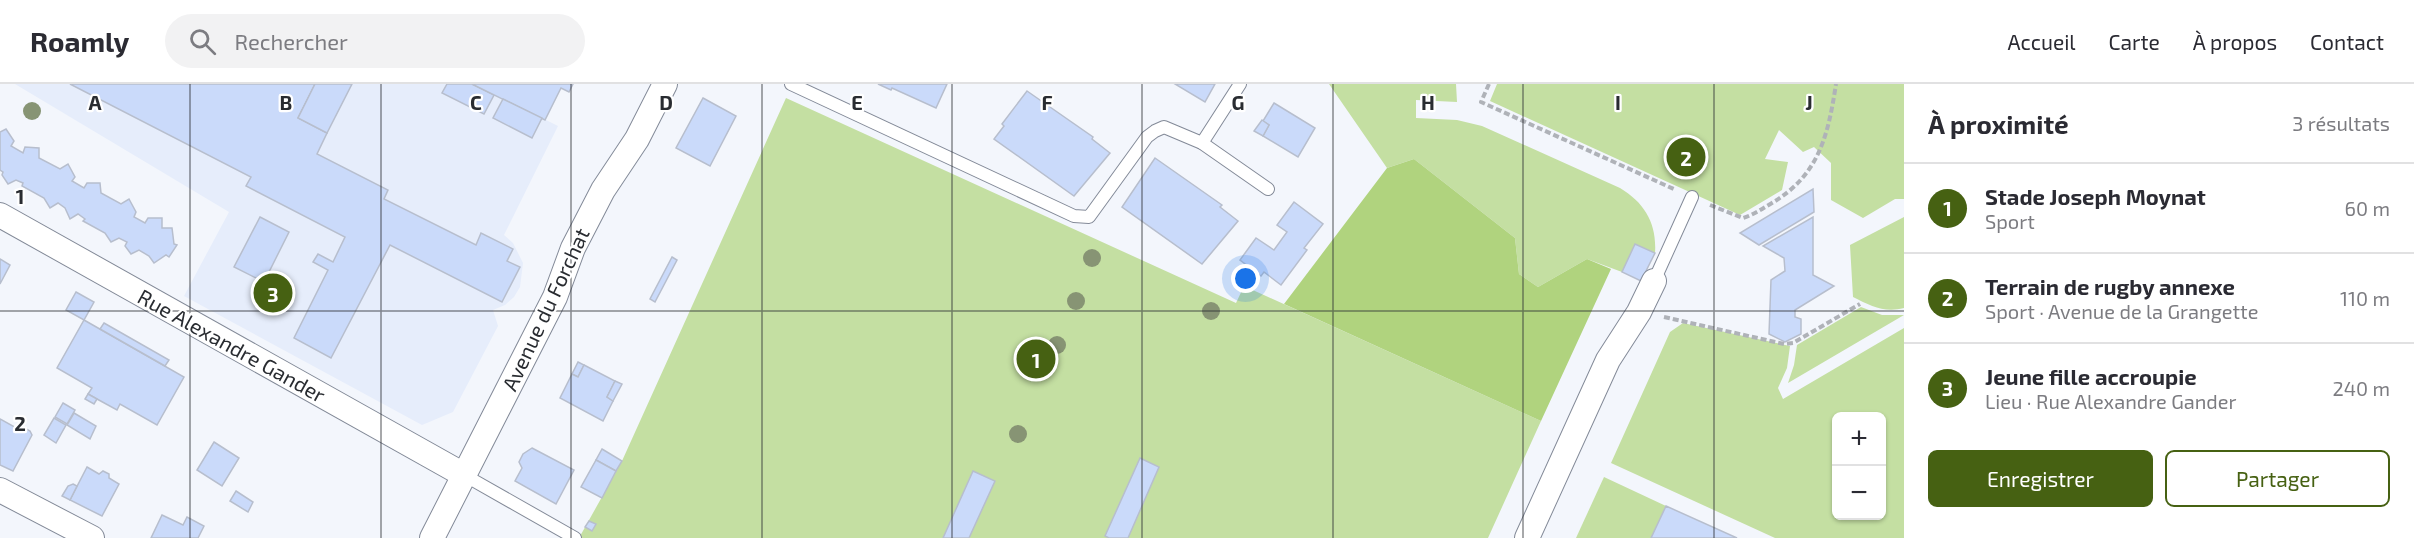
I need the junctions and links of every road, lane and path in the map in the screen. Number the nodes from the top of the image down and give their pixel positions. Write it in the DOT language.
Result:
graph roads {
  1 [pos="665,84"];
  2 [pos="791,84"];
  3 [pos="1240,84"];
  4 [pos="1489,84"];
  5 [pos="1836,84"];
  6 [pos="1202,143"];
  7 [pos="1268,189"];
  8 [pos="1692,197"];
  9 [pos="0,215"];
  10 [pos="1654,281"];
  11 [pos="1860,304"];
  12 [pos="1640,312"];
  13 [pos="464,476"];
  14 [pos="0,490"];
  15 [pos="92,538"];
  16 [pos="432,538"];
  17 [pos="576,538"];
  18 [pos="1527,538"];
  1 -- 13 [label="street, Avenue du Forchat"];
  2 -- 6 [label="lane"];
  3 -- 6 [label="lane"];
  4 -- 8 [label="path"];
  5 -- 8 [label="path"];
  6 -- 7 [label="lane"];
  8 -- 10 [label="lane"];
  9 -- 13 [label="street, Rue Alexandre Gander"];
  10 -- 12 [label="street"];
  11 -- 12 [label="path"];
  12 -- 18 [label="street"];
  13 -- 16 [label="street, Avenue du Forchat"];
  13 -- 17 [label="lane"];
  14 -- 15 [label="street"];
}
